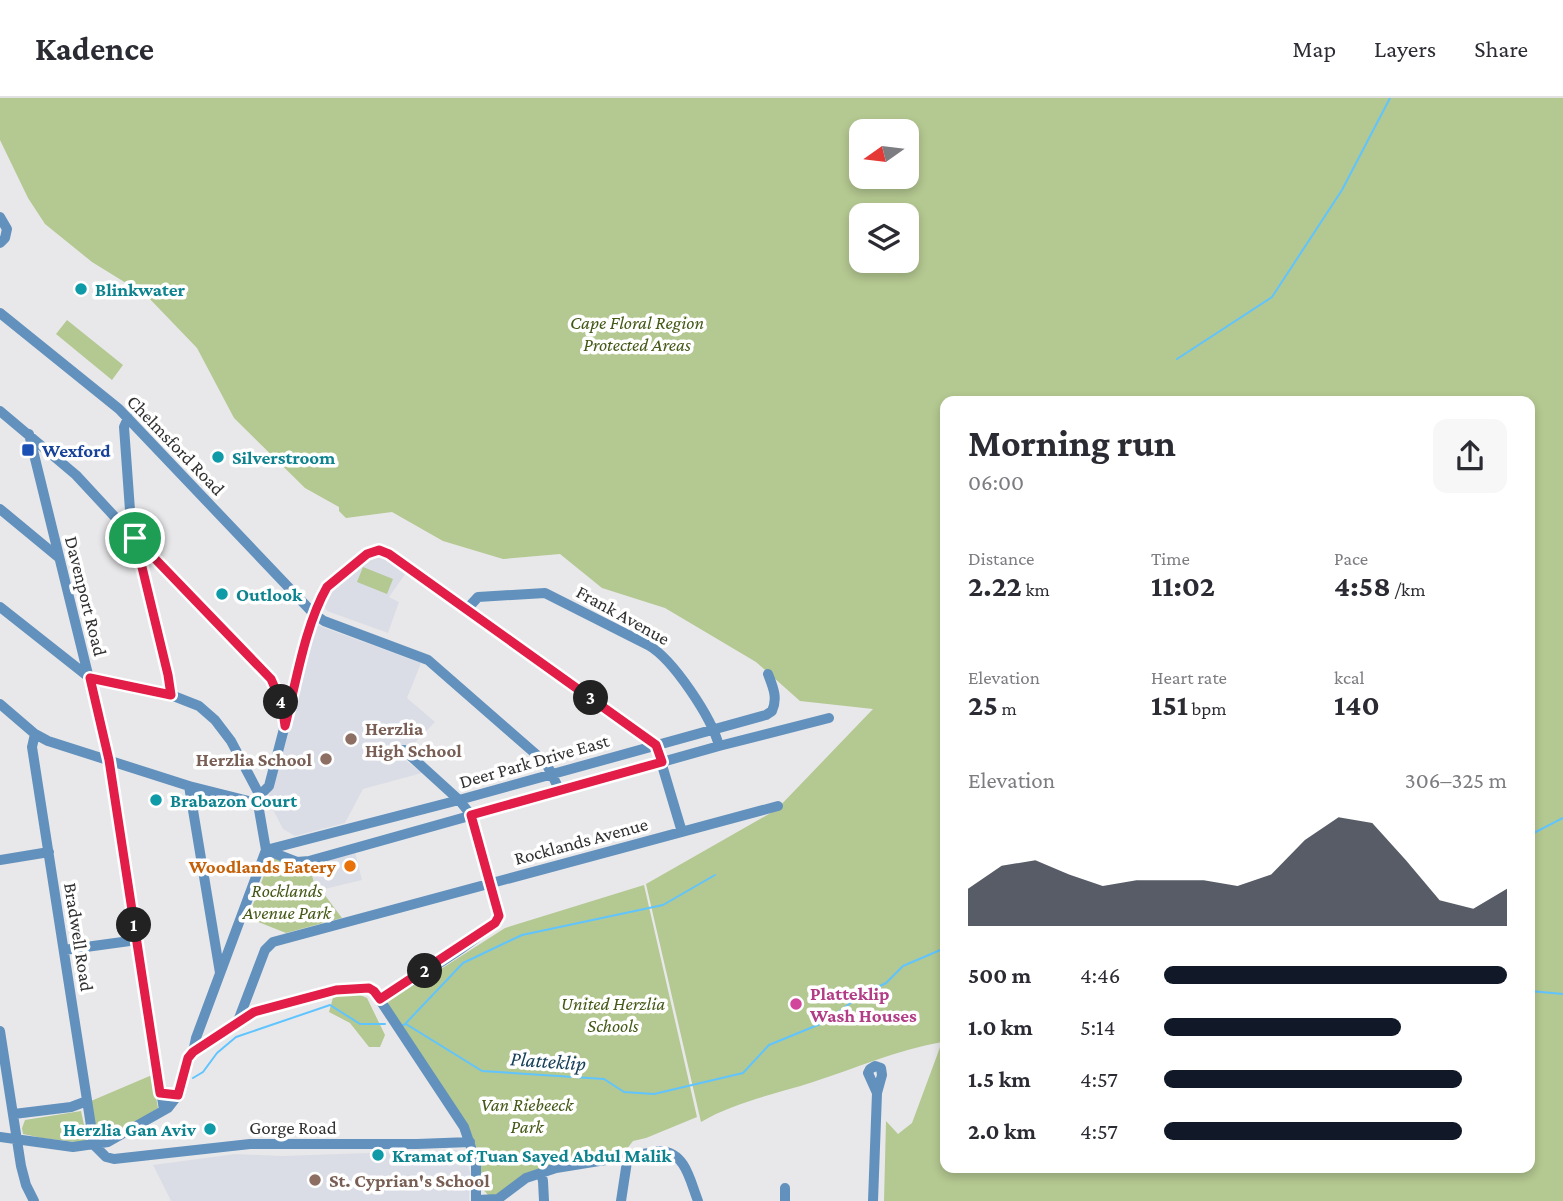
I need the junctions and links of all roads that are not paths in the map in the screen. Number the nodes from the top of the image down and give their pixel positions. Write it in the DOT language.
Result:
graph roads {
  1 [pos="0,217"];
  2 [pos="0,243"];
  3 [pos="0,313"];
  4 [pos="0,411"];
  5 [pos="128,418"];
  6 [pos="29,434"];
  7 [pos="45,448"];
  8 [pos="36,463"];
  9 [pos="0,509"];
  10 [pos="52,534"];
  11 [pos="35,537"];
  12 [pos="135,538"];
  13 [pos="58,557"];
  14 [pos="0,607"];
  15 [pos="467,609"];
  16 [pos="314,614"];
  17 [pos="768,674"];
  18 [pos="90,678"];
  19 [pos="171,695"];
  20 [pos="0,704"];
  21 [pos="829,718"];
  22 [pos="285,726"];
  23 [pos="715,729"];
  24 [pos="35,734"];
  25 [pos="656,745"];
  26 [pos="719,746"];
  27 [pos="404,750"];
  28 [pos="109,760"];
  29 [pos="662,762"];
  30 [pos="552,774"];
  31 [pos="190,786"];
  32 [pos="560,791"];
  33 [pos="258,799"];
  34 [pos="459,800"];
  35 [pos="778,806"];
  36 [pos="471,815"];
  37 [pos="682,832"];
  38 [pos="293,844"];
  39 [pos="266,850"];
  40 [pos="49,852"];
  41 [pos="0,860"];
  42 [pos="297,862"];
  43 [pos="491,883"];
  44 [pos="136,940"];
  45 [pos="214,940"];
  46 [pos="232,942"];
  47 [pos="64,950"];
  48 [pos="220,974"];
  49 [pos="380,999"];
  50 [pos="239,1021"];
  51 [pos="0,1031"];
  52 [pos="193,1052"];
  53 [pos="160,1093"];
  54 [pos="877,1093"];
  55 [pos="178,1095"];
  56 [pos="87,1101"];
  57 [pos="164,1110"];
  58 [pos="14,1114"];
  59 [pos="0,1138"];
  60 [pos="18,1139"];
  61 [pos="108,1142"];
  62 [pos="470,1142"];
  63 [pos="94,1145"];
  64 [pos="628,1155"];
  65 [pos="117,1159"];
  66 [pos="541,1173"];
  67 [pos="785,1188"];
  68 [pos="34,1201"];
  69 [pos="476,1201"];
  70 [pos="544,1201"];
  71 [pos="621,1201"];
  72 [pos="698,1201"];
  73 [pos="785,1201"];
  74 [pos="873,1201"];
  1 -- 2 [label="street"];
  3 -- 5 [label="street, Chelmsford Road"];
  4 -- 6 [label="street"];
  5 -- 12 [label="street"];
  5 -- 16 [label="street, Chelmsford Road"];
  6 -- 7 [label="street"];
  6 -- 8 [label="street, Davenport Road"];
  7 -- 8 [label="street"];
  7 -- 12 [label="street"];
  8 -- 10 [label="street, Davenport Road"];
  9 -- 11 [label="street"];
  10 -- 11 [label="street"];
  10 -- 13 [label="street, Davenport Road"];
  11 -- 13 [label="street"];
  12 -- 19 [label="street"];
  12 -- 22 [label="street"];
  13 -- 18 [label="street, Davenport Road"];
  14 -- 18 [label="street"];
  15 -- 16 [label="street"];
  15 -- 23 [label="street, Frank Avenue"];
  15 -- 25 [label="street"];
  16 -- 22 [label="street"];
  16 -- 30 [label="street"];
  17 -- 23 [label="street, Deer Park Drive East"];
  18 -- 19 [label="street"];
  18 -- 28 [label="street, Davenport Road"];
  19 -- 33 [label="street"];
  20 -- 24 [label="street"];
  21 -- 26 [label="street"];
  22 -- 33 [label="street"];
  23 -- 25 [label="street, Deer Park Drive East"];
  23 -- 26 [label="street, Frank Avenue"];
  24 -- 28 [label="street"];
  24 -- 40 [label="street, Bradwell Road"];
  25 -- 29 [label="street"];
  25 -- 30 [label="street, Deer Park Drive East"];
  26 -- 29 [label="street"];
  27 -- 34 [label="street"];
  28 -- 31 [label="street"];
  28 -- 44 [label="street, Davenport Road"];
  29 -- 32 [label="street"];
  29 -- 37 [label="street"];
  30 -- 32 [label="street"];
  30 -- 34 [label="street, Deer Park Drive East"];
  31 -- 33 [label="street"];
  31 -- 45 [label="street"];
  32 -- 36 [label="street"];
  33 -- 39 [label="street"];
  34 -- 36 [label="street"];
  34 -- 38 [label="street, Deer Park Drive East"];
  35 -- 37 [label="street, Rocklands Avenue"];
  36 -- 42 [label="street"];
  36 -- 43 [label="street"];
  37 -- 43 [label="street, Rocklands Avenue"];
  38 -- 39 [label="street, Deer Park Drive East"];
  38 -- 42 [label="street"];
  39 -- 42 [label="street"];
  39 -- 46 [label="street"];
  40 -- 41 [label="street"];
  40 -- 47 [label="street, Bradwell Road"];
  43 -- 49 [label="street"];
  43 -- 50 [label="street, Rocklands Avenue"];
  44 -- 47 [label="street"];
  44 -- 53 [label="street, Davenport Road"];
  45 -- 46 [label="street"];
  45 -- 48 [label="street"];
  46 -- 48 [label="street"];
  47 -- 56 [label="street, Bradwell Road"];
  48 -- 52 [label="street"];
  49 -- 50 [label="street"];
  49 -- 62 [label="street"];
  50 -- 52 [label="street"];
  51 -- 58 [label="street"];
  52 -- 55 [label="street"];
  53 -- 55 [label="street"];
  53 -- 57 [label="street, Davenport Road"];
  54 -- 74 [label="street"];
  55 -- 57 [label="street"];
  56 -- 58 [label="street"];
  56 -- 63 [label="street, Bradwell Road"];
  57 -- 61 [label="street"];
  58 -- 60 [label="street"];
  59 -- 60 [label="street"];
  60 -- 63 [label="street"];
  60 -- 68 [label="street"];
  61 -- 63 [label="street"];
  61 -- 65 [label="street"];
  62 -- 65 [label="street, Gorge Road"];
  62 -- 69 [label="street"];
  63 -- 65 [label="street"];
  64 -- 66 [label="street"];
  64 -- 71 [label="street"];
  64 -- 72 [label="street"];
  66 -- 69 [label="street"];
  66 -- 70 [label="street"];
  67 -- 73 [label="street"];
}
